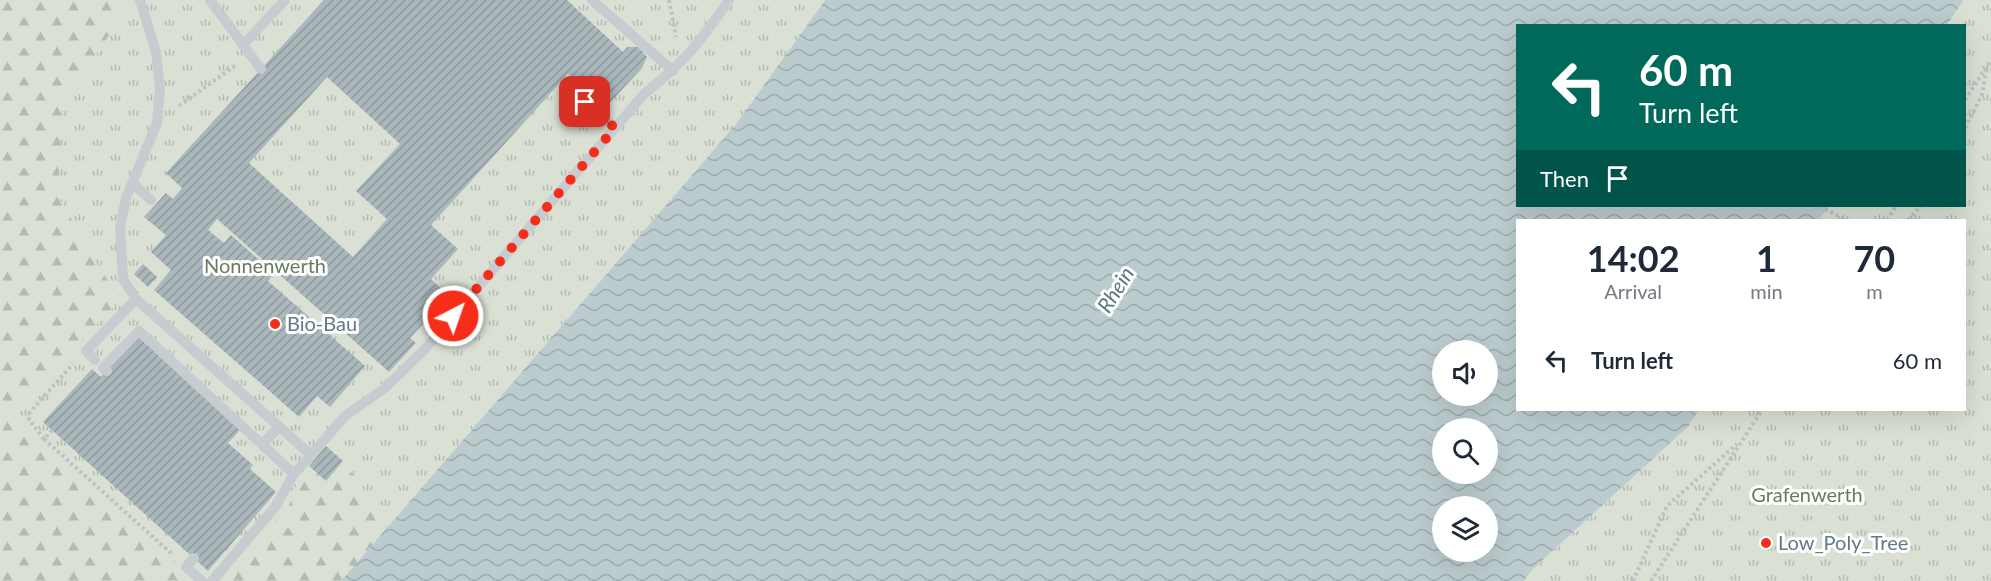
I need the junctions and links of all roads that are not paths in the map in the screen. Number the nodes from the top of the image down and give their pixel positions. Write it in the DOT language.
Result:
graph roads {
  1 [pos="140,0"];
  2 [pos="210,0"];
  3 [pos="285,0"];
  4 [pos="592,0"];
  5 [pos="729,0"];
  6 [pos="243,45"];
  7 [pos="261,69"];
  8 [pos="674,71"];
  9 [pos="570,88"];
  10 [pos="615,128"];
  11 [pos="132,183"];
  12 [pos="151,200"];
  13 [pos="135,299"];
  14 [pos="95,360"];
  15 [pos="107,371"];
  16 [pos="279,427"];
  17 [pos="262,444"];
  18 [pos="311,455"];
  19 [pos="294,474"];
  20 [pos="194,558"];
  21 [pos="202,581"];
  22 [pos="212,581"];
  1 -- 11 [label="lane"];
  2 -- 6 [label="lane"];
  3 -- 6 [label="lane"];
  4 -- 8 [label="lane"];
  5 -- 8 [label="lane"];
  6 -- 7 [label="lane"];
  8 -- 10 [label="lane"];
  9 -- 10 [label="lane"];
  10 -- 18 [label="lane"];
  11 -- 12 [label="lane"];
  11 -- 13 [label="lane"];
  13 -- 14 [label="lane"];
  13 -- 16 [label="lane"];
  15 -- 17 [label="lane"];
  16 -- 17 [label="lane"];
  16 -- 18 [label="lane"];
  17 -- 19 [label="lane"];
  18 -- 19 [label="lane"];
  19 -- 22 [label="lane"];
  20 -- 21 [label="lane"];
}
